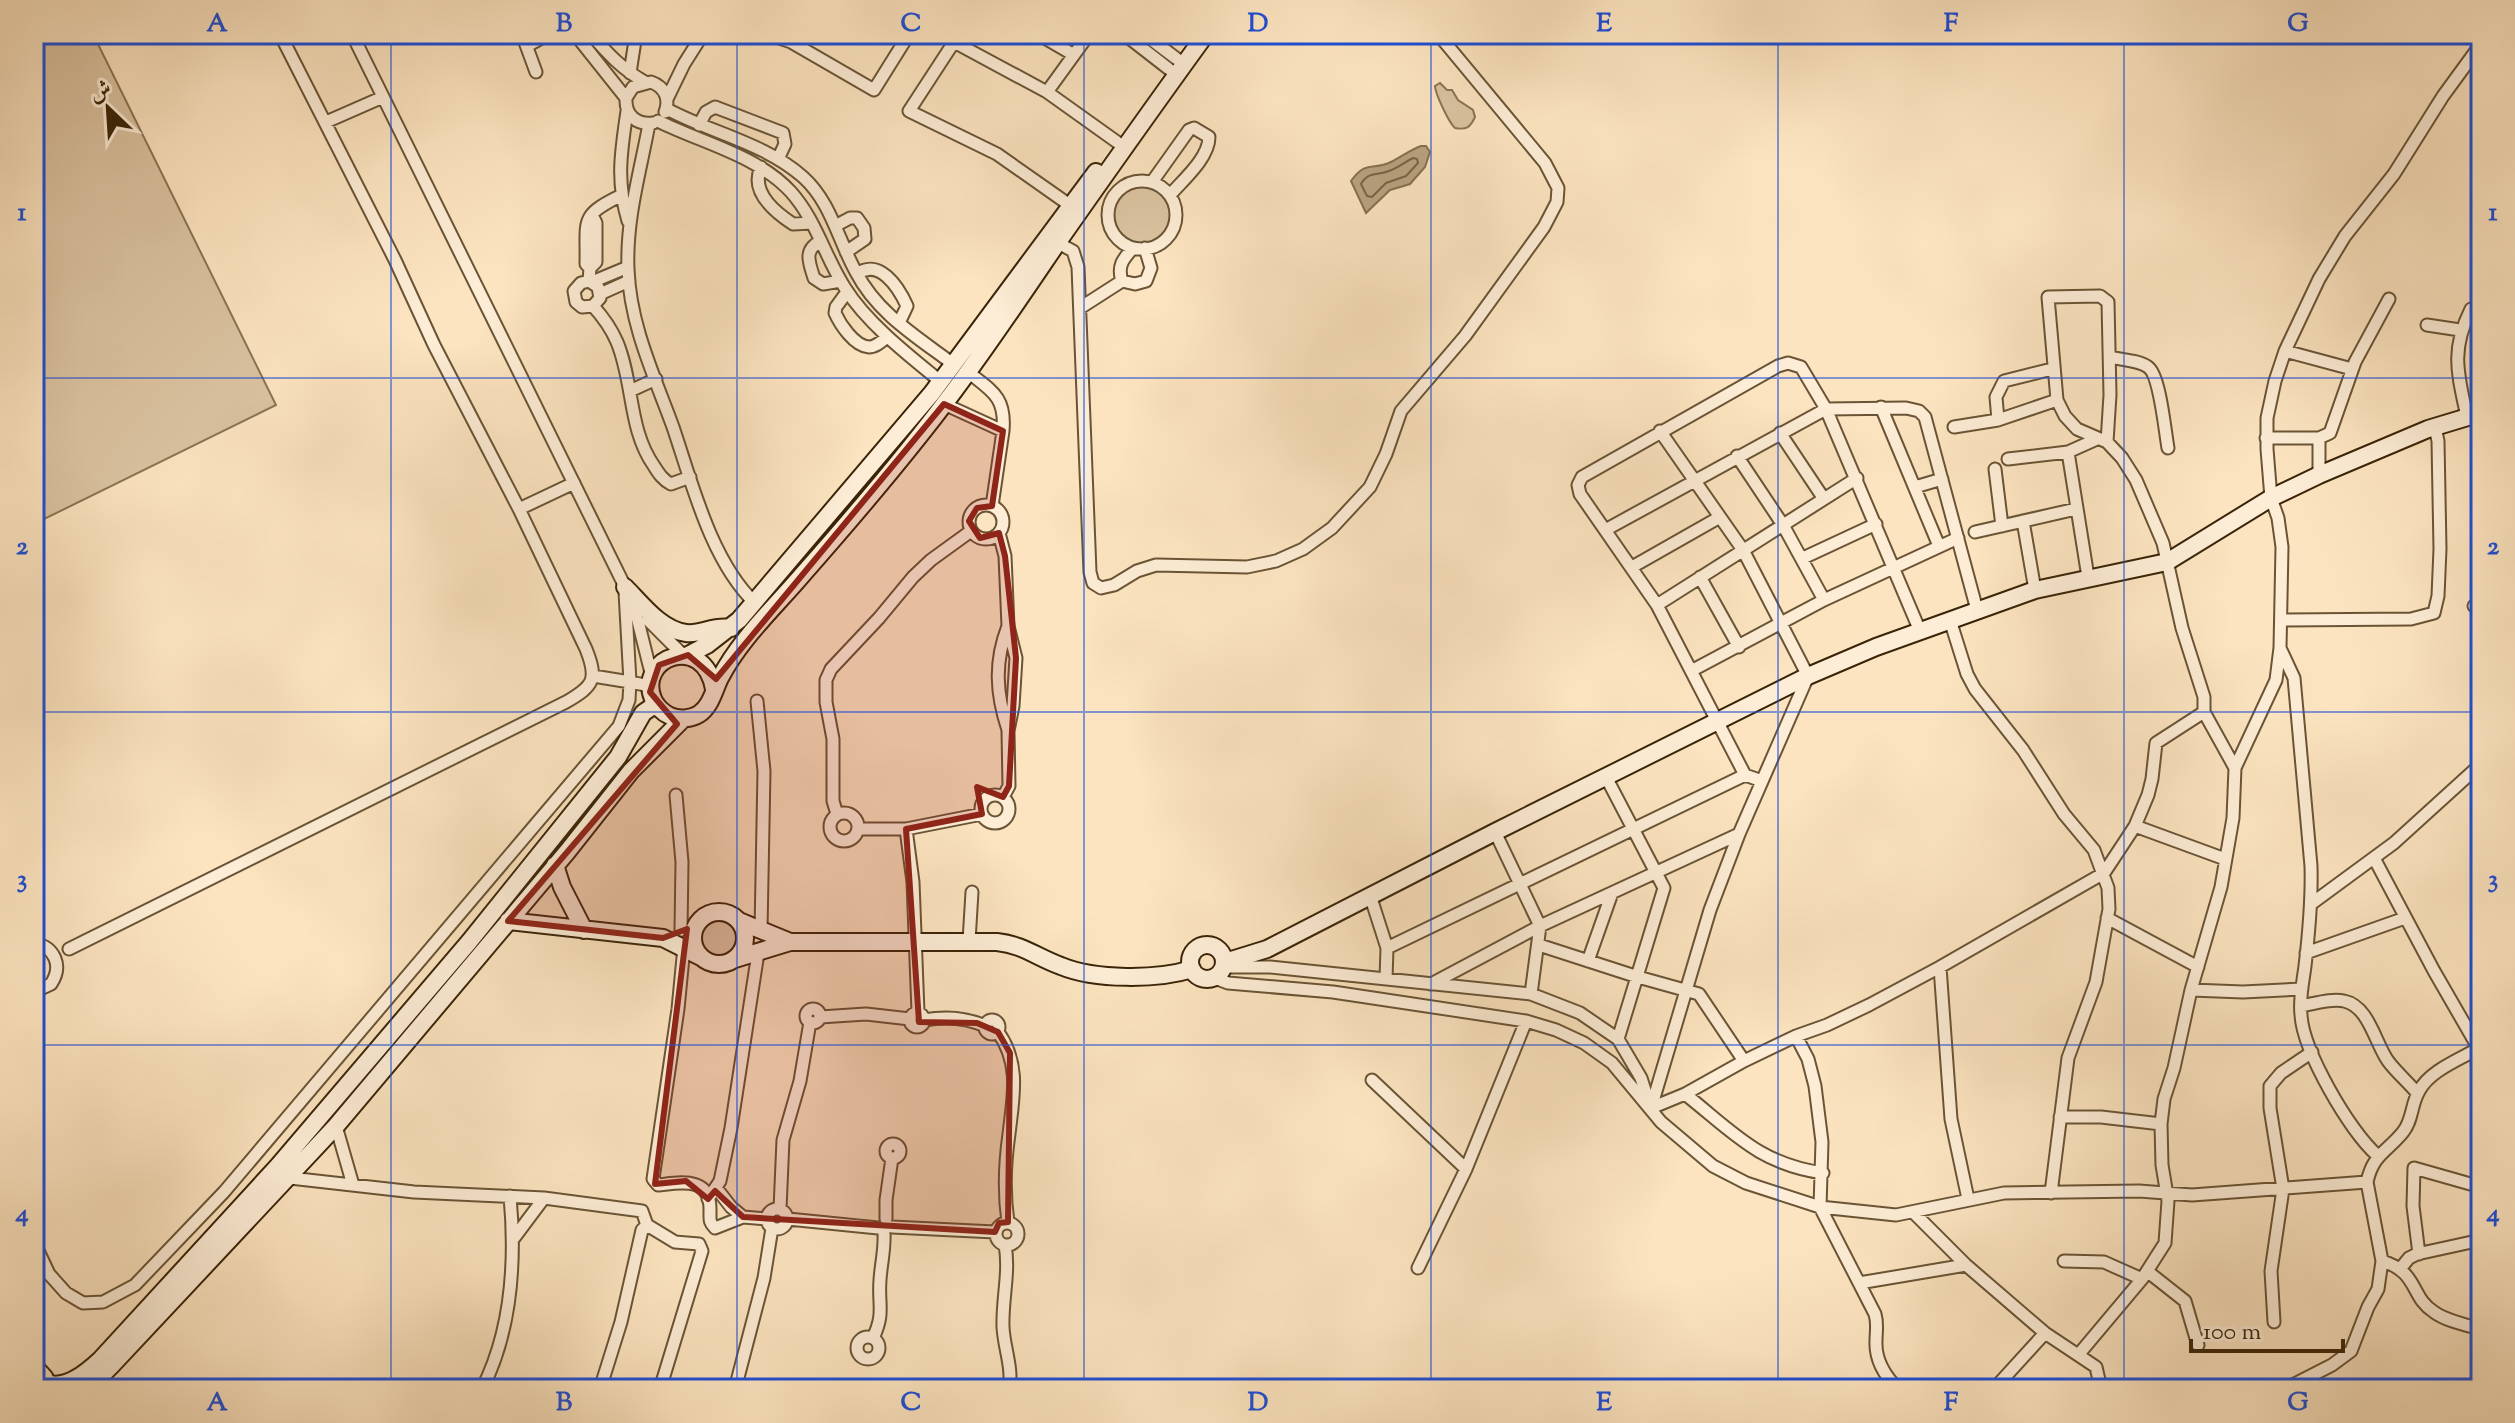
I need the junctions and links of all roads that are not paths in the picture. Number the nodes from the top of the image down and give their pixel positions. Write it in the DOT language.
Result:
graph roads {
  1 [pos="280,34"];
  2 [pos="352,34"];
  3 [pos="522,34"];
  4 [pos="549,34"];
  5 [pos="575,34"];
  6 [pos="591,34"];
  7 [pos="636,34"];
  8 [pos="703,34"];
  9 [pos="767,34"];
  10 [pos="909,34"];
  11 [pos="1038,34"];
  12 [pos="1089,34"];
  13 [pos="1124,34"];
  14 [pos="1144,34"];
  15 [pos="1195,34"];
  16 [pos="1206,34"];
  17 [pos="1438,34"];
  18 [pos="2481,44"];
  19 [pos="527,46"];
  20 [pos="1074,55"];
  21 [pos="1173,64"];
  22 [pos="536,72"];
  23 [pos="630,73"];
  24 [pos="645,82"];
  25 [pos="1047,92"];
  26 [pos="383,97"];
  27 [pos="667,104"];
  28 [pos="627,105"];
  29 [pos="326,122"];
  30 [pos="653,122"];
  31 [pos="699,125"];
  32 [pos="1117,142"];
  33 [pos="779,157"];
  34 [pos="761,167"];
  35 [pos="1108,171"];
  36 [pos="805,179"];
  37 [pos="1152,182"];
  38 [pos="1127,184"];
  39 [pos="791,192"];
  40 [pos="1170,195"];
  41 [pos="620,196"];
  42 [pos="1090,199"];
  43 [pos="1071,206"];
  44 [pos="1108,211"];
  45 [pos="628,222"];
  46 [pos="812,223"];
  47 [pos="835,226"];
  48 [pos="821,241"];
  49 [pos="1058,243"];
  50 [pos="1139,248"];
  51 [pos="846,252"];
  52 [pos="628,267"];
  53 [pos="857,274"];
  54 [pos="629,281"];
  55 [pos="841,281"];
  56 [pos="1122,281"];
  57 [pos="590,282"];
  58 [pos="847,292"];
  59 [pos="600,294"];
  60 [pos="2389,299"];
  61 [pos="593,306"];
  62 [pos="1080,308"];
  63 [pos="2471,309"];
  64 [pos="899,323"];
  65 [pos="2427,325"];
  66 [pos="2460,330"];
  67 [pos="887,337"];
  68 [pos="931,347"];
  69 [pos="2285,351"];
  70 [pos="2110,357"];
  71 [pos="918,364"];
  72 [pos="960,368"];
  73 [pos="2052,369"];
  74 [pos="2352,369"];
  75 [pos="656,379"];
  76 [pos="940,381"];
  77 [pos="630,391"];
  78 [pos="2057,400"];
  79 [pos="944,404"];
  80 [pos="1881,407"];
  81 [pos="1826,409"];
  82 [pos="2474,415"];
  83 [pos="1998,420"];
  84 [pos="1954,427"];
  85 [pos="2435,427"];
  86 [pos="1003,431"];
  87 [pos="1660,431"];
  88 [pos="1780,433"];
  89 [pos="2266,438"];
  90 [pos="2319,438"];
  91 [pos="2102,440"];
  92 [pos="2168,448"];
  93 [pos="2068,452"];
  94 [pos="1737,456"];
  95 [pos="2008,459"];
  96 [pos="1995,469"];
  97 [pos="2319,475"];
  98 [pos="690,477"];
  99 [pos="1857,478"];
  100 [pos="1694,479"];
  101 [pos="1942,479"];
  102 [pos="574,483"];
  103 [pos="1915,487"];
  104 [pos="2271,498"];
  105 [pos="1824,499"];
  106 [pos="992,506"];
  107 [pos="519,509"];
  108 [pos="2076,509"];
  109 [pos="1720,517"];
  110 [pos="2023,521"];
  111 [pos="1876,524"];
  112 [pos="1783,525"];
  113 [pos="2002,526"];
  114 [pos="1607,529"];
  115 [pos="971,531"];
  116 [pos="1975,532"];
  117 [pos="999,533"];
  118 [pos="1958,538"];
  119 [pos="1939,546"];
  120 [pos="1743,550"];
  121 [pos="1803,558"];
  122 [pos="2167,562"];
  123 [pos="1632,567"];
  124 [pos="1894,568"];
  125 [pos="1700,577"];
  126 [pos="2088,577"];
  127 [pos="625,587"];
  128 [pos="2035,590"];
  129 [pos="1824,600"];
  130 [pos="755,603"];
  131 [pos="634,605"];
  132 [pos="1657,605"];
  133 [pos="1977,610"];
  134 [pos="1950,620"];
  135 [pos="2281,620"];
  136 [pos="1782,623"];
  137 [pos="1008,626"];
  138 [pos="731,628"];
  139 [pos="1920,631"];
  140 [pos="1739,647"];
  141 [pos="2280,648"];
  142 [pos="686,655"];
  143 [pos="1691,671"];
  144 [pos="593,676"];
  145 [pos="1808,676"];
  146 [pos="651,681"];
  147 [pos="630,682"];
  148 [pos="714,689"];
  149 [pos="757,701"];
  150 [pos="656,704"];
  151 [pos="2204,712"];
  152 [pos="683,719"];
  153 [pos="1718,721"];
  154 [pos="1008,731"];
  155 [pos="2481,764"];
  156 [pos="2235,768"];
  157 [pos="1745,775"];
  158 [pos="1606,777"];
  159 [pos="1762,781"];
  160 [pos="676,795"];
  161 [pos="1003,797"];
  162 [pos="837,814"];
  163 [pos="982,814"];
  164 [pos="2135,826"];
  165 [pos="858,829"];
  166 [pos="906,829"];
  167 [pos="1632,829"];
  168 [pos="1495,832"];
  169 [pos="1739,834"];
  170 [pos="2374,858"];
  171 [pos="2225,859"];
  172 [pos="555,865"];
  173 [pos="1656,871"];
  174 [pos="2104,873"];
  175 [pos="1519,883"];
  176 [pos="972,892"];
  177 [pos="1612,893"];
  178 [pos="1370,895"];
  179 [pos="2311,904"];
  180 [pos="2107,918"];
  181 [pos="2405,918"];
  182 [pos="508,921"];
  183 [pos="739,921"];
  184 [pos="699,922"];
  185 [pos="1540,926"];
  186 [pos="584,930"];
  187 [pos="761,930"];
  188 [pos="682,939"];
  189 [pos="916,941"];
  190 [pos="969,941"];
  191 [pos="790,942"];
  192 [pos="34,943"];
  193 [pos="1539,945"];
  194 [pos="1387,948"];
  195 [pos="69,949"];
  196 [pos="50,950"];
  197 [pos="758,953"];
  198 [pos="2306,953"];
  199 [pos="701,957"];
  200 [pos="735,959"];
  201 [pos="1588,961"];
  202 [pos="57,962"];
  203 [pos="1940,967"];
  204 [pos="2198,967"];
  205 [pos="1192,969"];
  206 [pos="1221,969"];
  207 [pos="1638,977"];
  208 [pos="1386,979"];
  209 [pos="1431,984"];
  210 [pos="1686,989"];
  211 [pos="2302,989"];
  212 [pos="2191,990"];
  213 [pos="34,992"];
  214 [pos="1531,994"];
  215 [pos="2301,1006"];
  216 [pos="918,1017"];
  217 [pos="1526,1021"];
  218 [pos="1796,1036"];
  219 [pos="1618,1039"];
  220 [pos="2480,1048"];
  221 [pos="2312,1052"];
  222 [pos="1744,1061"];
  223 [pos="1372,1080"];
  224 [pos="2417,1093"];
  225 [pos="1685,1094"];
  226 [pos="1651,1108"];
  227 [pos="2060,1117"];
  228 [pos="2161,1124"];
  229 [pos="336,1126"];
  230 [pos="2377,1155"];
  231 [pos="892,1158"];
  232 [pos="1466,1169"];
  233 [pos="1823,1173"];
  234 [pos="290,1178"];
  235 [pos="2367,1182"];
  236 [pos="353,1185"];
  237 [pos="2481,1187"];
  238 [pos="717,1189"];
  239 [pos="2283,1189"];
  240 [pos="2168,1192"];
  241 [pos="2051,1193"];
  242 [pos="510,1196"];
  243 [pos="544,1198"];
  244 [pos="708,1199"];
  245 [pos="1968,1199"];
  246 [pos="1820,1207"];
  247 [pos="784,1214"];
  248 [pos="1915,1214"];
  249 [pos="743,1217"];
  250 [pos="1008,1222"];
  251 [pos="770,1224"];
  252 [pos="647,1225"];
  253 [pos="885,1227"];
  254 [pos="995,1232"];
  255 [pos="514,1238"];
  256 [pos="2481,1240"];
  257 [pos="34,1242"];
  258 [pos="1005,1245"];
  259 [pos="2419,1254"];
  260 [pos="2064,1261"];
  261 [pos="2382,1261"];
  262 [pos="1966,1265"];
  263 [pos="1418,1268"];
  264 [pos="2400,1269"];
  265 [pos="2145,1275"];
  266 [pos="1859,1283"];
  267 [pos="2274,1322"];
  268 [pos="2481,1329"];
  269 [pos="2045,1333"];
  270 [pos="873,1338"];
  271 [pos="2198,1345"];
  272 [pos="2079,1354"];
  273 [pos="41,1380"];
  274 [pos="81,1389"];
  275 [pos="482,1389"];
  276 [pos="600,1389"];
  277 [pos="660,1389"];
  278 [pos="735,1389"];
  279 [pos="1009,1389"];
  280 [pos="1898,1389"];
  281 [pos="1994,1389"];
  282 [pos="2097,1389"];
  283 [pos="2285,1389"];
  1 -- 29 [label="street"];
  2 -- 26 [label="street"];
  3 -- 19 [label="street"];
  4 -- 19 [label="street"];
  5 -- 28 [label="street"];
  6 -- 23 [label="street"];
  7 -- 23 [label="street"];
  8 -- 27 [label="street"];
  9 -- 10 [label="street"];
  11 -- 20 [label="street"];
  12 -- 20 [label="street"];
  13 -- 21 [label="street"];
  14 -- 21 [label="street"];
  15 -- 21 [label="street"];
  16 -- 35 [label="street"];
  17 -- 62 [label="street"];
  18 -- 69 [label="street"];
  19 -- 22 [label="street"];
  20 -- 25 [label="street"];
  21 -- 32 [label="street"];
  23 -- 24 [label="street"];
  24 -- 27 [label="street"];
  24 -- 28 [label="street"];
  25 -- 32 [label="street"];
  25 -- 43 [label="street"];
  26 -- 29 [label="street"];
  26 -- 102 [label="street"];
  27 -- 30 [label="street"];
  27 -- 31 [label="street"];
  28 -- 30 [label="street"];
  28 -- 41 [label="street"];
  29 -- 107 [label="street"];
  30 -- 34 [label="street"];
  30 -- 45 [label="street"];
  31 -- 33 [label="street"];
  31 -- 33 [label="street"];
  32 -- 43 [label="street"];
  33 -- 36 [label="street"];
  34 -- 39 [label="street"];
  34 -- 46 [label="street"];
  35 -- 38 [label="street"];
  35 -- 42 [label="street"];
  36 -- 39 [label="street"];
  36 -- 47 [label="street"];
  37 -- 38 [label="street"];
  37 -- 40 [label="street"];
  37 -- 40 [label="street"];
  38 -- 44 [label="street"];
  39 -- 46 [label="street"];
  40 -- 50 [label="street"];
  41 -- 45 [label="street"];
  41 -- 57 [label="street"];
  42 -- 44 [label="street"];
  42 -- 49 [label="street"];
  43 -- 72 [label="street"];
  44 -- 50 [label="street"];
  45 -- 52 [label="street"];
  46 -- 48 [label="street"];
  47 -- 51 [label="street"];
  47 -- 51 [label="street"];
  48 -- 55 [label="street"];
  48 -- 55 [label="street"];
  49 -- 62 [label="street"];
  49 -- 72 [label="street"];
  50 -- 56 [label="street"];
  50 -- 56 [label="street"];
  51 -- 53 [label="street"];
  52 -- 54 [label="street"];
  52 -- 57 [label="street"];
  53 -- 64 [label="street"];
  53 -- 64 [label="street"];
  54 -- 59 [label="street"];
  54 -- 75 [label="street"];
  55 -- 58 [label="street"];
  56 -- 62 [label="street"];
  57 -- 59 [label="street"];
  57 -- 61 [label="street"];
  58 -- 67 [label="street"];
  58 -- 67 [label="street"];
  59 -- 61 [label="street"];
  60 -- 74 [label="street"];
  61 -- 77 [label="street"];
  63 -- 66 [label="street"];
  64 -- 68 [label="street"];
  65 -- 66 [label="street"];
  66 -- 82 [label="street"];
  67 -- 71 [label="street"];
  68 -- 71 [label="street"];
  68 -- 72 [label="street"];
  69 -- 74 [label="street"];
  69 -- 89 [label="street"];
  70 -- 73 [label="street"];
  70 -- 91 [label="street"];
  70 -- 92 [label="street"];
  71 -- 76 [label="street"];
  72 -- 76 [label="street"];
  72 -- 79 [label="street"];
  72 -- 86 [label="street"];
  73 -- 78 [label="street"];
  73 -- 83 [label="street"];
  74 -- 90 [label="street"];
  75 -- 77 [label="street"];
  75 -- 98 [label="street"];
  76 -- 130 [label="street"];
  77 -- 98 [label="street"];
  78 -- 83 [label="street"];
  78 -- 91 [label="street"];
  79 -- 86 [label="street"];
  79 -- 148 [label="street"];
  80 -- 81 [label="street"];
  80 -- 101 [label="street"];
  80 -- 103 [label="street"];
  81 -- 87 [label="street"];
  81 -- 88 [label="street"];
  81 -- 99 [label="street"];
  82 -- 85 [label="street"];
  83 -- 84 [label="street"];
  85 -- 97 [label="street"];
  85 -- 135 [label="street"];
  86 -- 106 [label="street"];
  87 -- 100 [label="street"];
  87 -- 114 [label="street"];
  88 -- 94 [label="street"];
  88 -- 105 [label="street"];
  89 -- 90 [label="street"];
  89 -- 104 [label="street"];
  90 -- 97 [label="street"];
  91 -- 93 [label="street"];
  91 -- 122 [label="street"];
  93 -- 95 [label="street"];
  93 -- 108 [label="street"];
  94 -- 100 [label="street"];
  94 -- 112 [label="street"];
  96 -- 113 [label="street"];
  97 -- 104 [label="street"];
  98 -- 130 [label="street"];
  99 -- 105 [label="street"];
  99 -- 111 [label="street"];
  100 -- 109 [label="street"];
  100 -- 114 [label="street"];
  101 -- 103 [label="street"];
  101 -- 118 [label="street"];
  102 -- 107 [label="street"];
  102 -- 127 [label="street"];
  103 -- 119 [label="street"];
  104 -- 122 [label="street"];
  104 -- 135 [label="street"];
  105 -- 112 [label="street"];
  106 -- 115 [label="street"];
  106 -- 117 [label="street"];
  107 -- 144 [label="street"];
  108 -- 110 [label="street"];
  108 -- 126 [label="street"];
  109 -- 120 [label="street"];
  109 -- 123 [label="street"];
  110 -- 113 [label="street"];
  110 -- 128 [label="street"];
  111 -- 121 [label="street"];
  111 -- 124 [label="street"];
  112 -- 120 [label="street"];
  112 -- 121 [label="street"];
  113 -- 116 [label="street"];
  114 -- 123 [label="street"];
  115 -- 117 [label="street"];
  115 -- 162 [label="street"];
  117 -- 137 [label="street"];
  118 -- 119 [label="street"];
  118 -- 133 [label="street"];
  119 -- 124 [label="street"];
  120 -- 125 [label="street"];
  120 -- 136 [label="street"];
  121 -- 129 [label="street"];
  122 -- 126 [label="street"];
  122 -- 151 [label="street"];
  123 -- 132 [label="street"];
  124 -- 129 [label="street"];
  124 -- 139 [label="street"];
  125 -- 132 [label="street"];
  125 -- 140 [label="street"];
  126 -- 128 [label="street"];
  127 -- 131 [label="street"];
  127 -- 138 [label="street"];
  127 -- 147 [label="street"];
  128 -- 133 [label="street"];
  129 -- 136 [label="street"];
  130 -- 138 [label="street"];
  131 -- 142 [label="street"];
  131 -- 146 [label="street"];
  132 -- 143 [label="street"];
  133 -- 134 [label="street"];
  134 -- 139 [label="street"];
  134 -- 174 [label="street"];
  135 -- 141 [label="street"];
  136 -- 140 [label="street"];
  136 -- 145 [label="street"];
  137 -- 154 [label="street"];
  137 -- 154 [label="street"];
  138 -- 142 [label="street"];
  139 -- 145 [label="street"];
  140 -- 143 [label="street"];
  141 -- 156 [label="street"];
  141 -- 179 [label="street"];
  142 -- 146 [label="street"];
  142 -- 148 [label="street"];
  143 -- 153 [label="street"];
  144 -- 147 [label="street"];
  144 -- 195 [label="street"];
  145 -- 153 [label="street"];
  145 -- 159 [label="street"];
  146 -- 147 [label="street"];
  146 -- 150 [label="street"];
  147 -- 257 [label="street"];
  148 -- 152 [label="street"];
  149 -- 187 [label="street"];
  150 -- 152 [label="street"];
  150 -- 273 [label="street"];
  151 -- 156 [label="street"];
  151 -- 164 [label="street"];
  152 -- 172 [label="street"];
  153 -- 157 [label="street"];
  153 -- 158 [label="street"];
  154 -- 161 [label="street"];
  155 -- 170 [label="street"];
  156 -- 171 [label="street"];
  157 -- 159 [label="street"];
  157 -- 167 [label="street"];
  158 -- 167 [label="street"];
  158 -- 168 [label="street"];
  159 -- 169 [label="street"];
  160 -- 188 [label="street"];
  161 -- 163 [label="street"];
  161 -- 163 [label="street"];
  162 -- 165 [label="street"];
  162 -- 165 [label="street"];
  163 -- 166 [label="street"];
  164 -- 171 [label="street"];
  164 -- 174 [label="street"];
  165 -- 166 [label="street"];
  166 -- 189 [label="street"];
  167 -- 173 [label="street"];
  167 -- 175 [label="street"];
  168 -- 175 [label="street"];
  168 -- 178 [label="street"];
  169 -- 173 [label="street"];
  169 -- 210 [label="street"];
  170 -- 179 [label="street"];
  170 -- 181 [label="street"];
  171 -- 204 [label="street"];
  172 -- 182 [label="street"];
  172 -- 186 [label="street"];
  173 -- 177 [label="street"];
  173 -- 207 [label="street"];
  174 -- 180 [label="street"];
  174 -- 203 [label="street"];
  175 -- 185 [label="street"];
  175 -- 194 [label="street"];
  176 -- 190 [label="street"];
  177 -- 185 [label="street"];
  177 -- 201 [label="street"];
  178 -- 194 [label="street"];
  178 -- 206 [label="street"];
  179 -- 198 [label="street"];
  180 -- 204 [label="street"];
  180 -- 227 [label="street"];
  181 -- 198 [label="street"];
  181 -- 220 [label="street"];
  182 -- 186 [label="street"];
  182 -- 229 [label="street"];
  183 -- 184 [label="street"];
  183 -- 187 [label="street"];
  183 -- 200 [label="street"];
  184 -- 188 [label="street"];
  184 -- 199 [label="street"];
  185 -- 193 [label="street"];
  185 -- 209 [label="street"];
  186 -- 188 [label="street"];
  187 -- 191 [label="street"];
  188 -- 199 [label="street"];
  188 -- 244 [label="street"];
  189 -- 190 [label="street"];
  189 -- 191 [label="street"];
  189 -- 216 [label="street"];
  190 -- 205 [label="street"];
  191 -- 197 [label="street"];
  192 -- 196 [label="street"];
  193 -- 201 [label="street"];
  193 -- 214 [label="street"];
  194 -- 208 [label="street"];
  195 -- 196 [label="street"];
  195 -- 202 [label="street"];
  196 -- 202 [label="street"];
  197 -- 200 [label="street"];
  197 -- 238 [label="street"];
  198 -- 211 [label="street"];
  199 -- 200 [label="street"];
  201 -- 207 [label="street"];
  202 -- 213 [label="street"];
  203 -- 218 [label="street"];
  203 -- 245 [label="street"];
  204 -- 212 [label="street"];
  205 -- 206 [label="street"];
  205 -- 206 [label="street"];
  206 -- 208 [label="street"];
  206 -- 217 [label="street"];
  207 -- 210 [label="street"];
  207 -- 219 [label="street"];
  208 -- 209 [label="street"];
  209 -- 214 [label="street"];
  210 -- 222 [label="street"];
  210 -- 226 [label="street"];
  211 -- 212 [label="street"];
  211 -- 215 [label="street"];
  212 -- 228 [label="street"];
  214 -- 219 [label="street"];
  215 -- 221 [label="street"];
  215 -- 224 [label="street"];
  216 -- 247 [label="street"];
  216 -- 250 [label="street"];
  217 -- 226 [label="street"];
  217 -- 232 [label="street"];
  218 -- 222 [label="street"];
  218 -- 233 [label="street"];
  219 -- 226 [label="street"];
  220 -- 224 [label="street"];
  221 -- 230 [label="street"];
  221 -- 239 [label="street"];
  222 -- 225 [label="street"];
  223 -- 232 [label="street"];
  224 -- 230 [label="street"];
  225 -- 226 [label="street"];
  225 -- 233 [label="street"];
  226 -- 246 [label="street"];
  227 -- 228 [label="street"];
  227 -- 241 [label="street"];
  228 -- 240 [label="street"];
  229 -- 234 [label="street"];
  229 -- 236 [label="street"];
  230 -- 235 [label="street"];
  231 -- 253 [label="street"];
  232 -- 263 [label="street"];
  233 -- 246 [label="street"];
  234 -- 236 [label="street"];
  234 -- 274 [label="street"];
  235 -- 239 [label="street"];
  235 -- 261 [label="street"];
  236 -- 242 [label="street"];
  237 -- 259 [label="street"];
  238 -- 244 [label="street"];
  238 -- 249 [label="street"];
  239 -- 240 [label="street"];
  239 -- 267 [label="street"];
  240 -- 241 [label="street"];
  240 -- 265 [label="street"];
  241 -- 245 [label="street"];
  242 -- 243 [label="street"];
  242 -- 255 [label="street"];
  243 -- 252 [label="street"];
  243 -- 255 [label="street"];
  244 -- 249 [label="street"];
  245 -- 248 [label="street"];
  246 -- 248 [label="street"];
  246 -- 266 [label="street"];
  247 -- 251 [label="street"];
  247 -- 251 [label="street"];
  247 -- 253 [label="street"];
  248 -- 262 [label="street"];
  249 -- 251 [label="street"];
  250 -- 254 [label="street"];
  250 -- 258 [label="street"];
  251 -- 278 [label="street"];
  252 -- 276 [label="street"];
  252 -- 277 [label="street"];
  253 -- 254 [label="street"];
  253 -- 270 [label="street"];
  254 -- 258 [label="street"];
  255 -- 275 [label="street"];
  256 -- 259 [label="street"];
  258 -- 279 [label="street"];
  259 -- 264 [label="street"];
  260 -- 265 [label="street"];
  261 -- 264 [label="street"];
  261 -- 283 [label="street"];
  262 -- 266 [label="street"];
  262 -- 269 [label="street"];
  264 -- 268 [label="street"];
  265 -- 271 [label="street"];
  265 -- 272 [label="street"];
  266 -- 280 [label="street"];
  269 -- 272 [label="street"];
  269 -- 281 [label="street"];
  272 -- 282 [label="street"];
}
